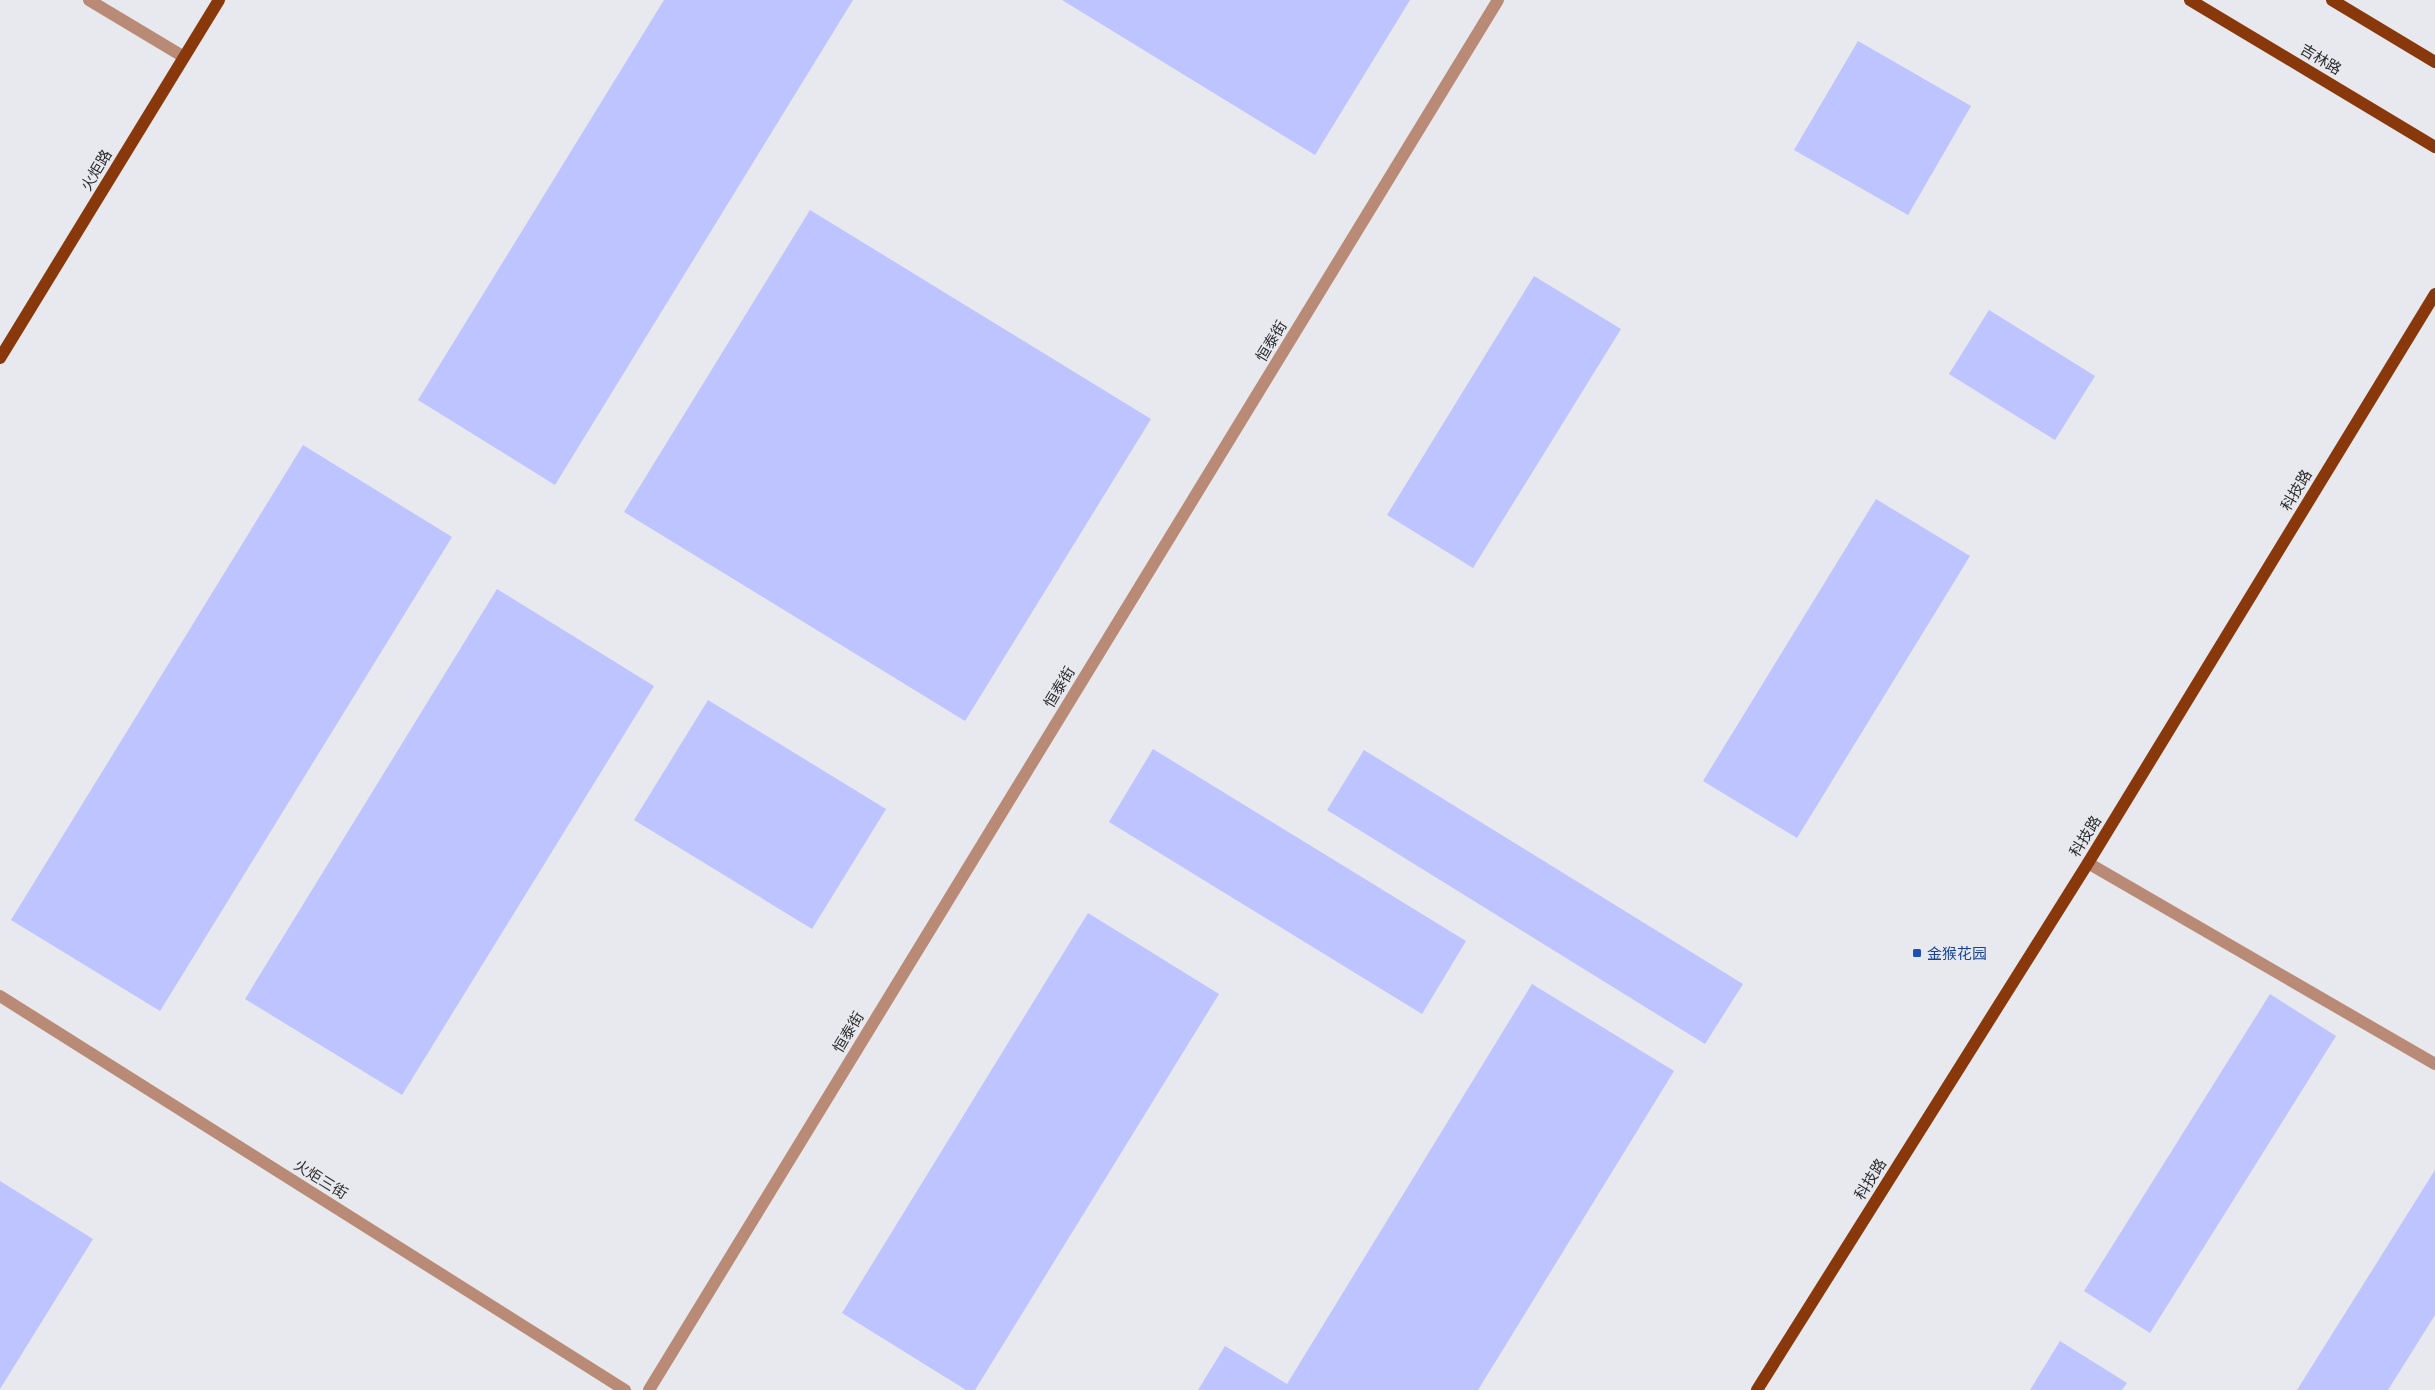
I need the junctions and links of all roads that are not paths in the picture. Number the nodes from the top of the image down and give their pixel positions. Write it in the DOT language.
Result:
graph roads {
  1 [pos="89,0"];
  2 [pos="220,0"];
  3 [pos="1498,0"];
  4 [pos="2190,0"];
  5 [pos="2332,0"];
  6 [pos="184,57"];
  7 [pos="2435,62"];
  8 [pos="2435,147"];
  9 [pos="2435,294"];
  10 [pos="0,358"];
  11 [pos="2088,863"];
  12 [pos="0,996"];
  13 [pos="2435,1064"];
  14 [pos="625,1390"];
  15 [pos="648,1390"];
  16 [pos="1757,1390"];
  1 -- 6 [label="street"];
  2 -- 6 [label="main road, 火炬路"];
  3 -- 15 [label="street, 恒泰街"];
  4 -- 8 [label="main road, 吉林路"];
  5 -- 7 [label="main road"];
  6 -- 10 [label="main road, 火炬路"];
  9 -- 11 [label="main road, 科技路"];
  11 -- 13 [label="street"];
  11 -- 16 [label="main road, 科技路"];
  12 -- 14 [label="street, 火炬三街"];
}
